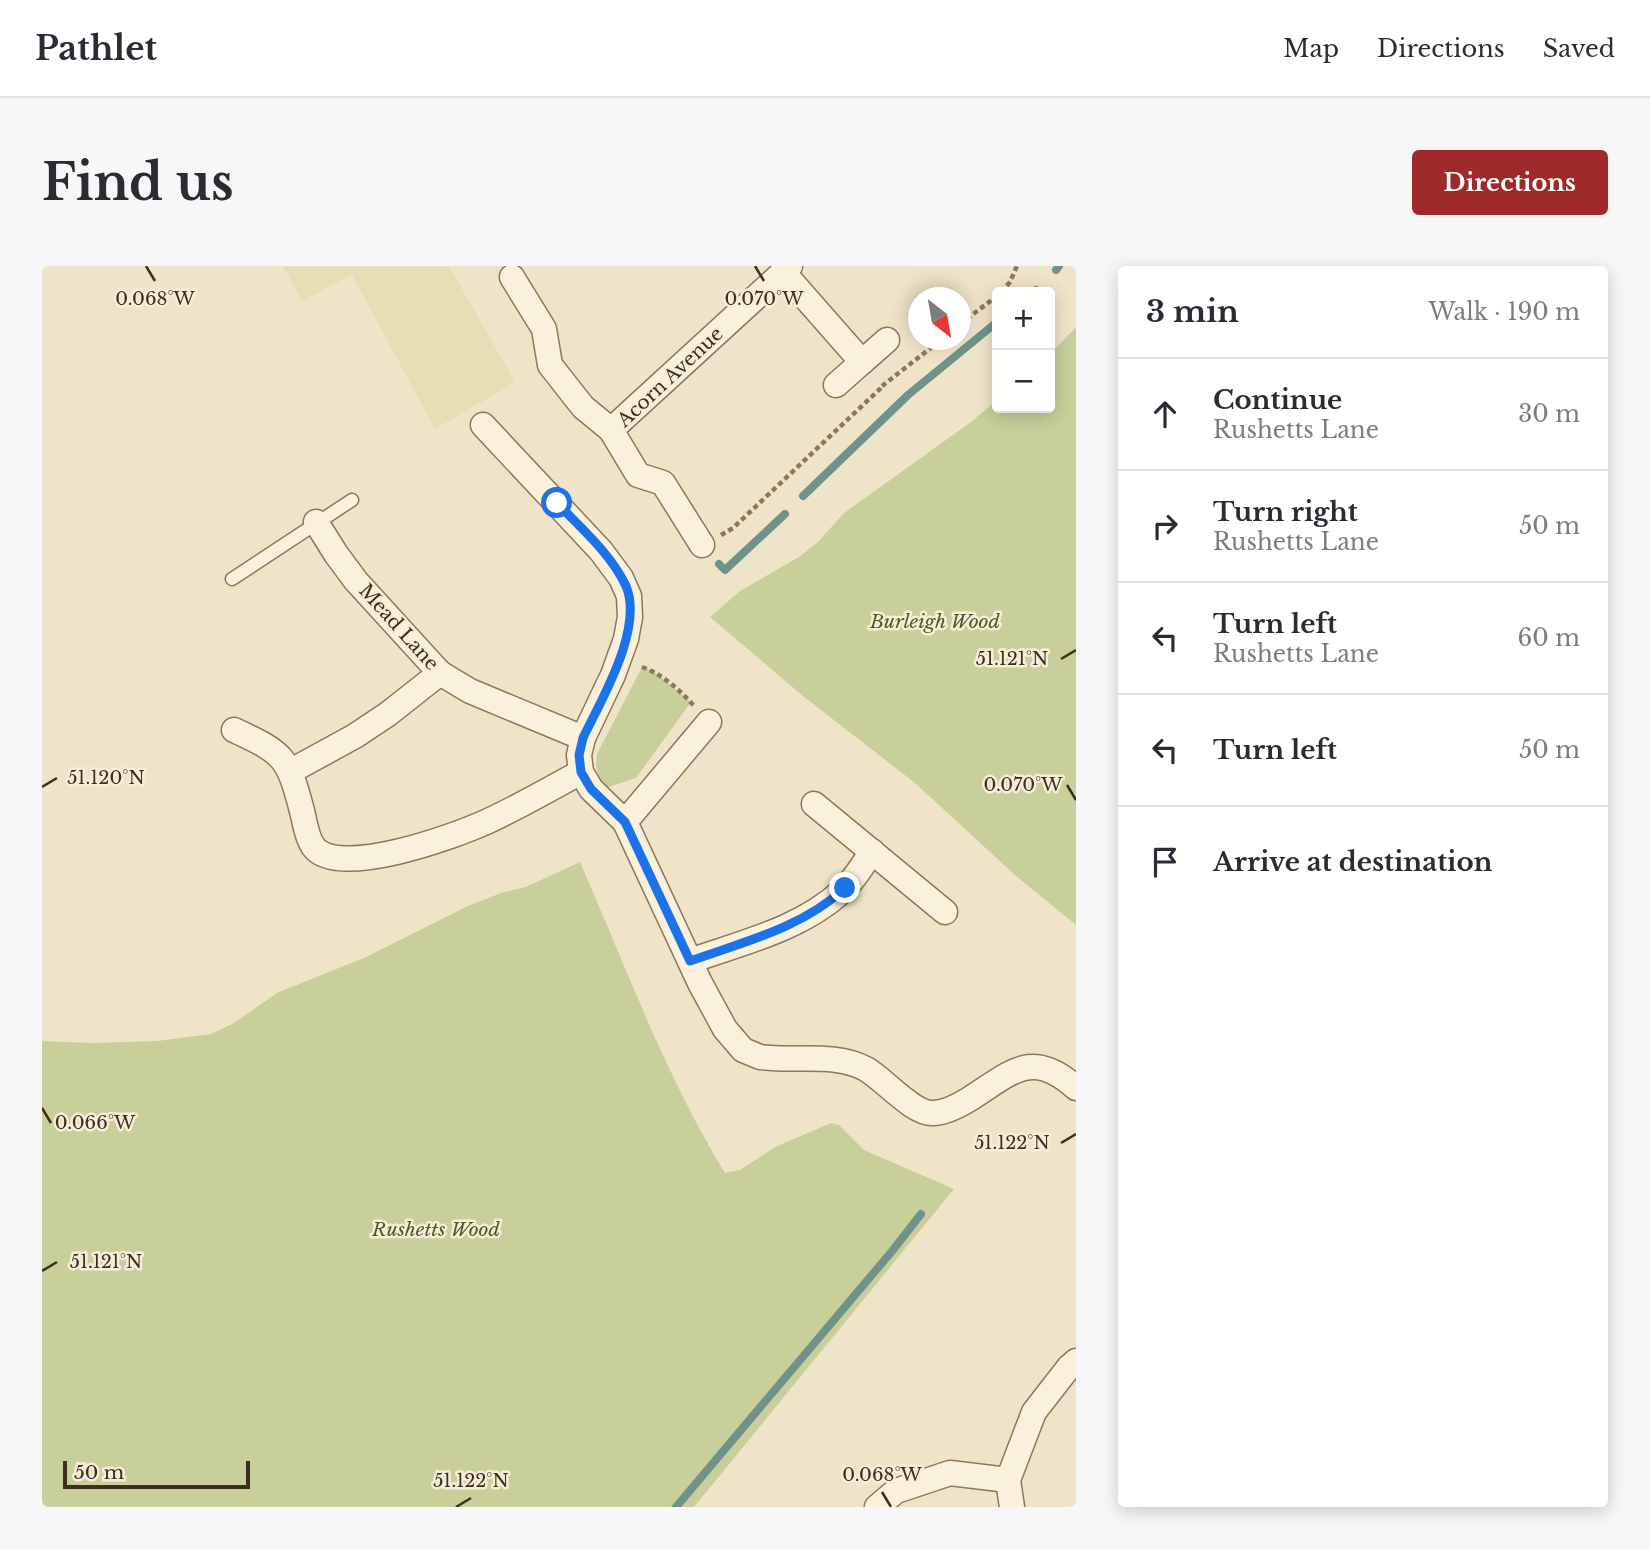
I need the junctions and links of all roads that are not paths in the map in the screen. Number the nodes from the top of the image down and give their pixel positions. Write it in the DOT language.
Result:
graph roads {
  1 [pos="787,269"];
  2 [pos="512,277"];
  3 [pos="887,340"];
  4 [pos="862,362"];
  5 [pos="836,385"];
  6 [pos="483,425"];
  7 [pos="611,430"];
  8 [pos="352,500"];
  9 [pos="316,522"];
  10 [pos="702,544"];
  11 [pos="232,579"];
  12 [pos="440,673"];
  13 [pos="709,722"];
  14 [pos="234,730"];
  15 [pos="583,738"];
  16 [pos="291,771"];
  17 [pos="581,772"];
  18 [pos="814,804"];
  19 [pos="625,822"];
  20 [pos="872,851"];
  21 [pos="946,912"];
  22 [pos="690,961"];
  23 [pos="1076,1088"];
  24 [pos="1076,1361"];
  25 [pos="1008,1480"];
  26 [pos="877,1507"];
  27 [pos="1012,1507"];
  1 -- 4 [label="street"];
  1 -- 7 [label="street, Acorn Avenue"];
  2 -- 7 [label="street, Acorn Avenue"];
  3 -- 4 [label="street"];
  4 -- 5 [label="street"];
  6 -- 15 [label="street"];
  7 -- 10 [label="street, Acorn Avenue"];
  8 -- 9 [label="lane"];
  9 -- 11 [label="lane"];
  9 -- 12 [label="street, Mead Lane"];
  12 -- 15 [label="street, Mead Lane"];
  12 -- 16 [label="street"];
  13 -- 19 [label="street"];
  14 -- 16 [label="street"];
  15 -- 17 [label="street"];
  16 -- 17 [label="street"];
  17 -- 19 [label="street"];
  18 -- 20 [label="street"];
  19 -- 22 [label="street"];
  20 -- 21 [label="street"];
  20 -- 22 [label="street"];
  22 -- 23 [label="street"];
  24 -- 25 [label="street"];
  25 -- 26 [label="street"];
  25 -- 27 [label="street"];
}
